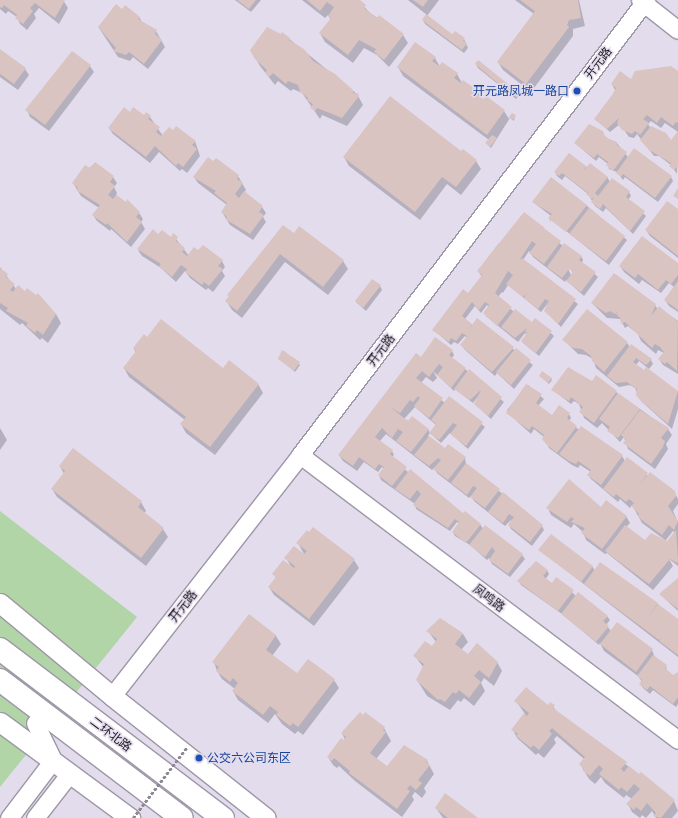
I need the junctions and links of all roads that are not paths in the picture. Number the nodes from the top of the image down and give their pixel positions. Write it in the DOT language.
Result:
graph roads {
  1 [pos="643,1"];
  2 [pos="678,30"];
  3 [pos="300,455"];
  4 [pos="0,603"];
  5 [pos="0,649"];
  6 [pos="0,680"];
  7 [pos="0,696"];
  8 [pos="112,696"];
  9 [pos="0,722"];
  10 [pos="35,723"];
  11 [pos="678,740"];
  12 [pos="101,755"];
  13 [pos="53,760"];
  14 [pos="70,773"];
  15 [pos="9,818"];
  16 [pos="35,818"];
  17 [pos="132,818"];
  18 [pos="182,818"];
  19 [pos="223,818"];
  20 [pos="266,818"];
  1 -- 2 [label="street"];
  1 -- 3 [label="street, 开元路"];
  3 -- 8 [label="street, 开元路"];
  3 -- 11 [label="street, 凤鸣路"];
  4 -- 8 [label="main road"];
  5 -- 19 [label="highway, 二环北路"];
  6 -- 12 [label="highway, 二环北路"];
  7 -- 10 [label="highway"];
  8 -- 20 [label="main road"];
  9 -- 13 [label="main road"];
  10 -- 12 [label="highway"];
  10 -- 13 [label="street"];
  12 -- 18 [label="highway, 二环北路"];
  13 -- 14 [label="main road"];
  13 -- 15 [label="street"];
  14 -- 16 [label="street"];
  14 -- 17 [label="main road"];
}
